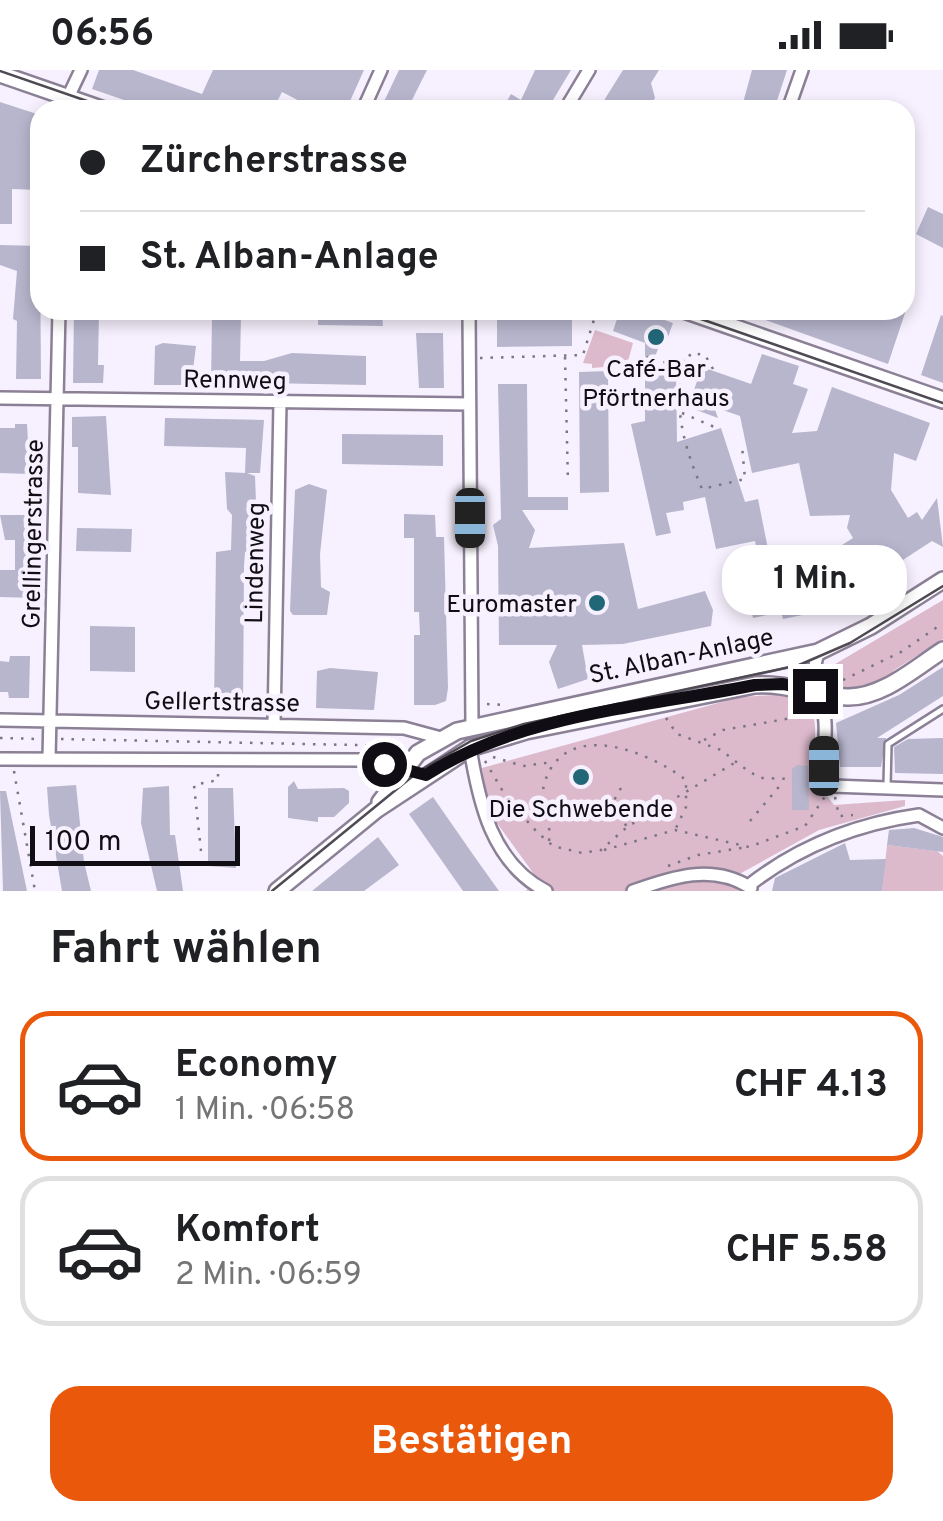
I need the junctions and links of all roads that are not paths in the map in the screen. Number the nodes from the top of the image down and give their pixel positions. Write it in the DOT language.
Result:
graph roads {
  1 [pos="81,70"];
  2 [pos="381,70"];
  3 [pos="589,70"];
  4 [pos="802,70"];
  5 [pos="0,74"];
  6 [pos="56,100"];
  7 [pos="67,100"];
  8 [pos="367,100"];
  9 [pos="571,100"];
  10 [pos="792,100"];
  11 [pos="58,320"];
  12 [pos="468,320"];
  13 [pos="732,320"];
  14 [pos="0,398"];
  15 [pos="57,398"];
  16 [pos="943,400"];
  17 [pos="280,402"];
  18 [pos="470,404"];
  19 [pos="943,580"];
  20 [pos="943,650"];
  21 [pos="818,652"];
  22 [pos="815,691"];
  23 [pos="834,695"];
  24 [pos="943,709"];
  25 [pos="0,720"];
  26 [pos="52,721"];
  27 [pos="824,722"];
  28 [pos="274,724"];
  29 [pos="472,726"];
  30 [pos="441,738"];
  31 [pos="480,752"];
  32 [pos="6,759"];
  33 [pos="49,759"];
  34 [pos="442,765"];
  35 [pos="401,771"];
  36 [pos="426,775"];
  37 [pos="888,788"];
  38 [pos="920,790"];
  39 [pos="943,790"];
  40 [pos="376,810"];
  41 [pos="919,815"];
  42 [pos="943,828"];
  43 [pos="751,888"];
  44 [pos="277,891"];
  45 [pos="546,891"];
  46 [pos="633,891"];
  1 -- 7 [label="street"];
  2 -- 8 [label="street"];
  3 -- 9 [label="street"];
  4 -- 10 [label="street"];
  5 -- 6 [label="main road"];
  11 -- 15 [label="street, Grellingerstrasse"];
  12 -- 18 [label="street"];
  13 -- 16 [label="main road"];
  14 -- 15 [label="street, Rennweg"];
  15 -- 17 [label="street, Rennweg"];
  15 -- 26 [label="street, Grellingerstrasse"];
  17 -- 18 [label="street, Rennweg"];
  17 -- 28 [label="street, Lindenweg"];
  18 -- 29 [label="street"];
  19 -- 21 [label="main road, St. Alban-Anlage"];
  20 -- 23 [label="main road, St. Alban-Anlage"];
  21 -- 22 [label="street"];
  21 -- 29 [label="main road, St. Alban-Anlage"];
  22 -- 23 [label="main road, St. Alban-Anlage"];
  22 -- 27 [label="street"];
  22 -- 31 [label="main road, St. Alban-Anlage"];
  23 -- 27 [label="street"];
  24 -- 37 [label="lane"];
  25 -- 26 [label="street, Gellertstrasse"];
  26 -- 28 [label="street, Gellertstrasse"];
  26 -- 33 [label="street, Grellingerstrasse"];
  27 -- 37 [label="street"];
  28 -- 30 [label="street, Gellertstrasse"];
  29 -- 30 [label="main road, St. Alban-Anlage"];
  29 -- 31 [label="main road"];
  30 -- 31 [label="main road"];
  30 -- 34 [label="main road"];
  30 -- 35 [label="main road, St. Alban-Anlage"];
  31 -- 34 [label="main road, St. Alban-Anlage"];
  31 -- 45 [label="street"];
  32 -- 33 [label="street"];
  33 -- 35 [label="street"];
  34 -- 36 [label="main road, St. Alban-Anlage"];
  35 -- 36 [label="main road"];
  35 -- 40 [label="main road, St. Alban-Anlage"];
  36 -- 40 [label="main road, St. Alban-Anlage"];
  37 -- 38 [label="street"];
  38 -- 39 [label="street"];
  38 -- 41 [label="street"];
  40 -- 44 [label="main road"];
  41 -- 42 [label="street"];
  41 -- 43 [label="street"];
  43 -- 46 [label="street"];
}
